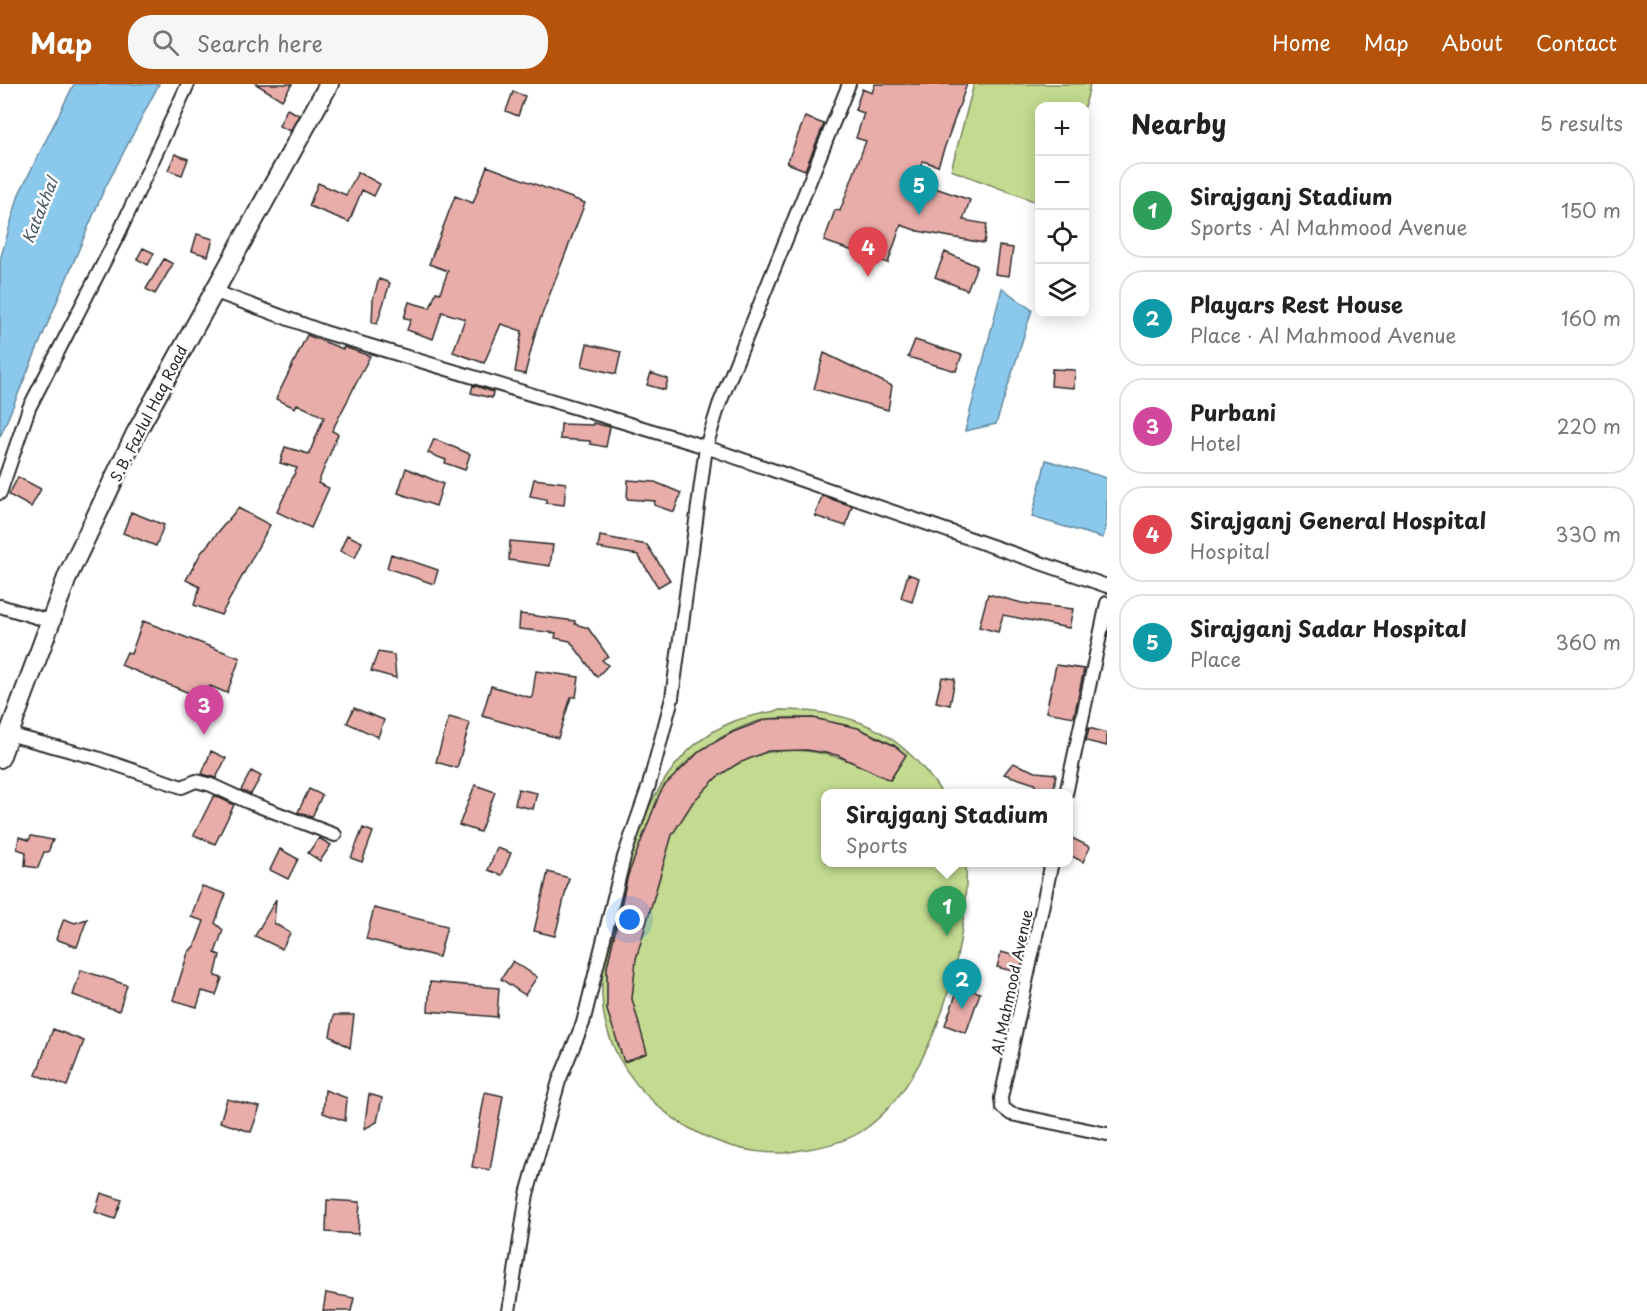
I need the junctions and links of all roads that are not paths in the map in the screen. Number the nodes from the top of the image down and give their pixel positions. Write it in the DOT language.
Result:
graph roads {
  1 [pos="188,84"];
  2 [pos="328,84"];
  3 [pos="849,84"];
  4 [pos="213,291"];
  5 [pos="706,447"];
  6 [pos="0,493"];
  7 [pos="1107,586"];
  8 [pos="1107,603"];
  9 [pos="0,606"];
  10 [pos="49,621"];
  11 [pos="8,734"];
  12 [pos="0,758"];
  13 [pos="1067,789"];
  14 [pos="335,835"];
  15 [pos="1051,867"];
  16 [pos="1107,1134"];
  17 [pos="509,1311"];
  1 -- 6 [label="street"];
  2 -- 4 [label="main road, S.B. Fazlul Haq Road"];
  3 -- 5 [label="street"];
  4 -- 5 [label="street"];
  4 -- 10 [label="main road, S.B. Fazlul Haq Road"];
  5 -- 7 [label="street"];
  5 -- 17 [label="street"];
  8 -- 13 [label="street"];
  9 -- 10 [label="street"];
  10 -- 11 [label="main road, S.B. Fazlul Haq Road"];
  11 -- 12 [label="main road, S.B. Fazlul Haq Road"];
  11 -- 14 [label="street"];
  15 -- 16 [label="street, Al Mahmood Avenue"];
}
